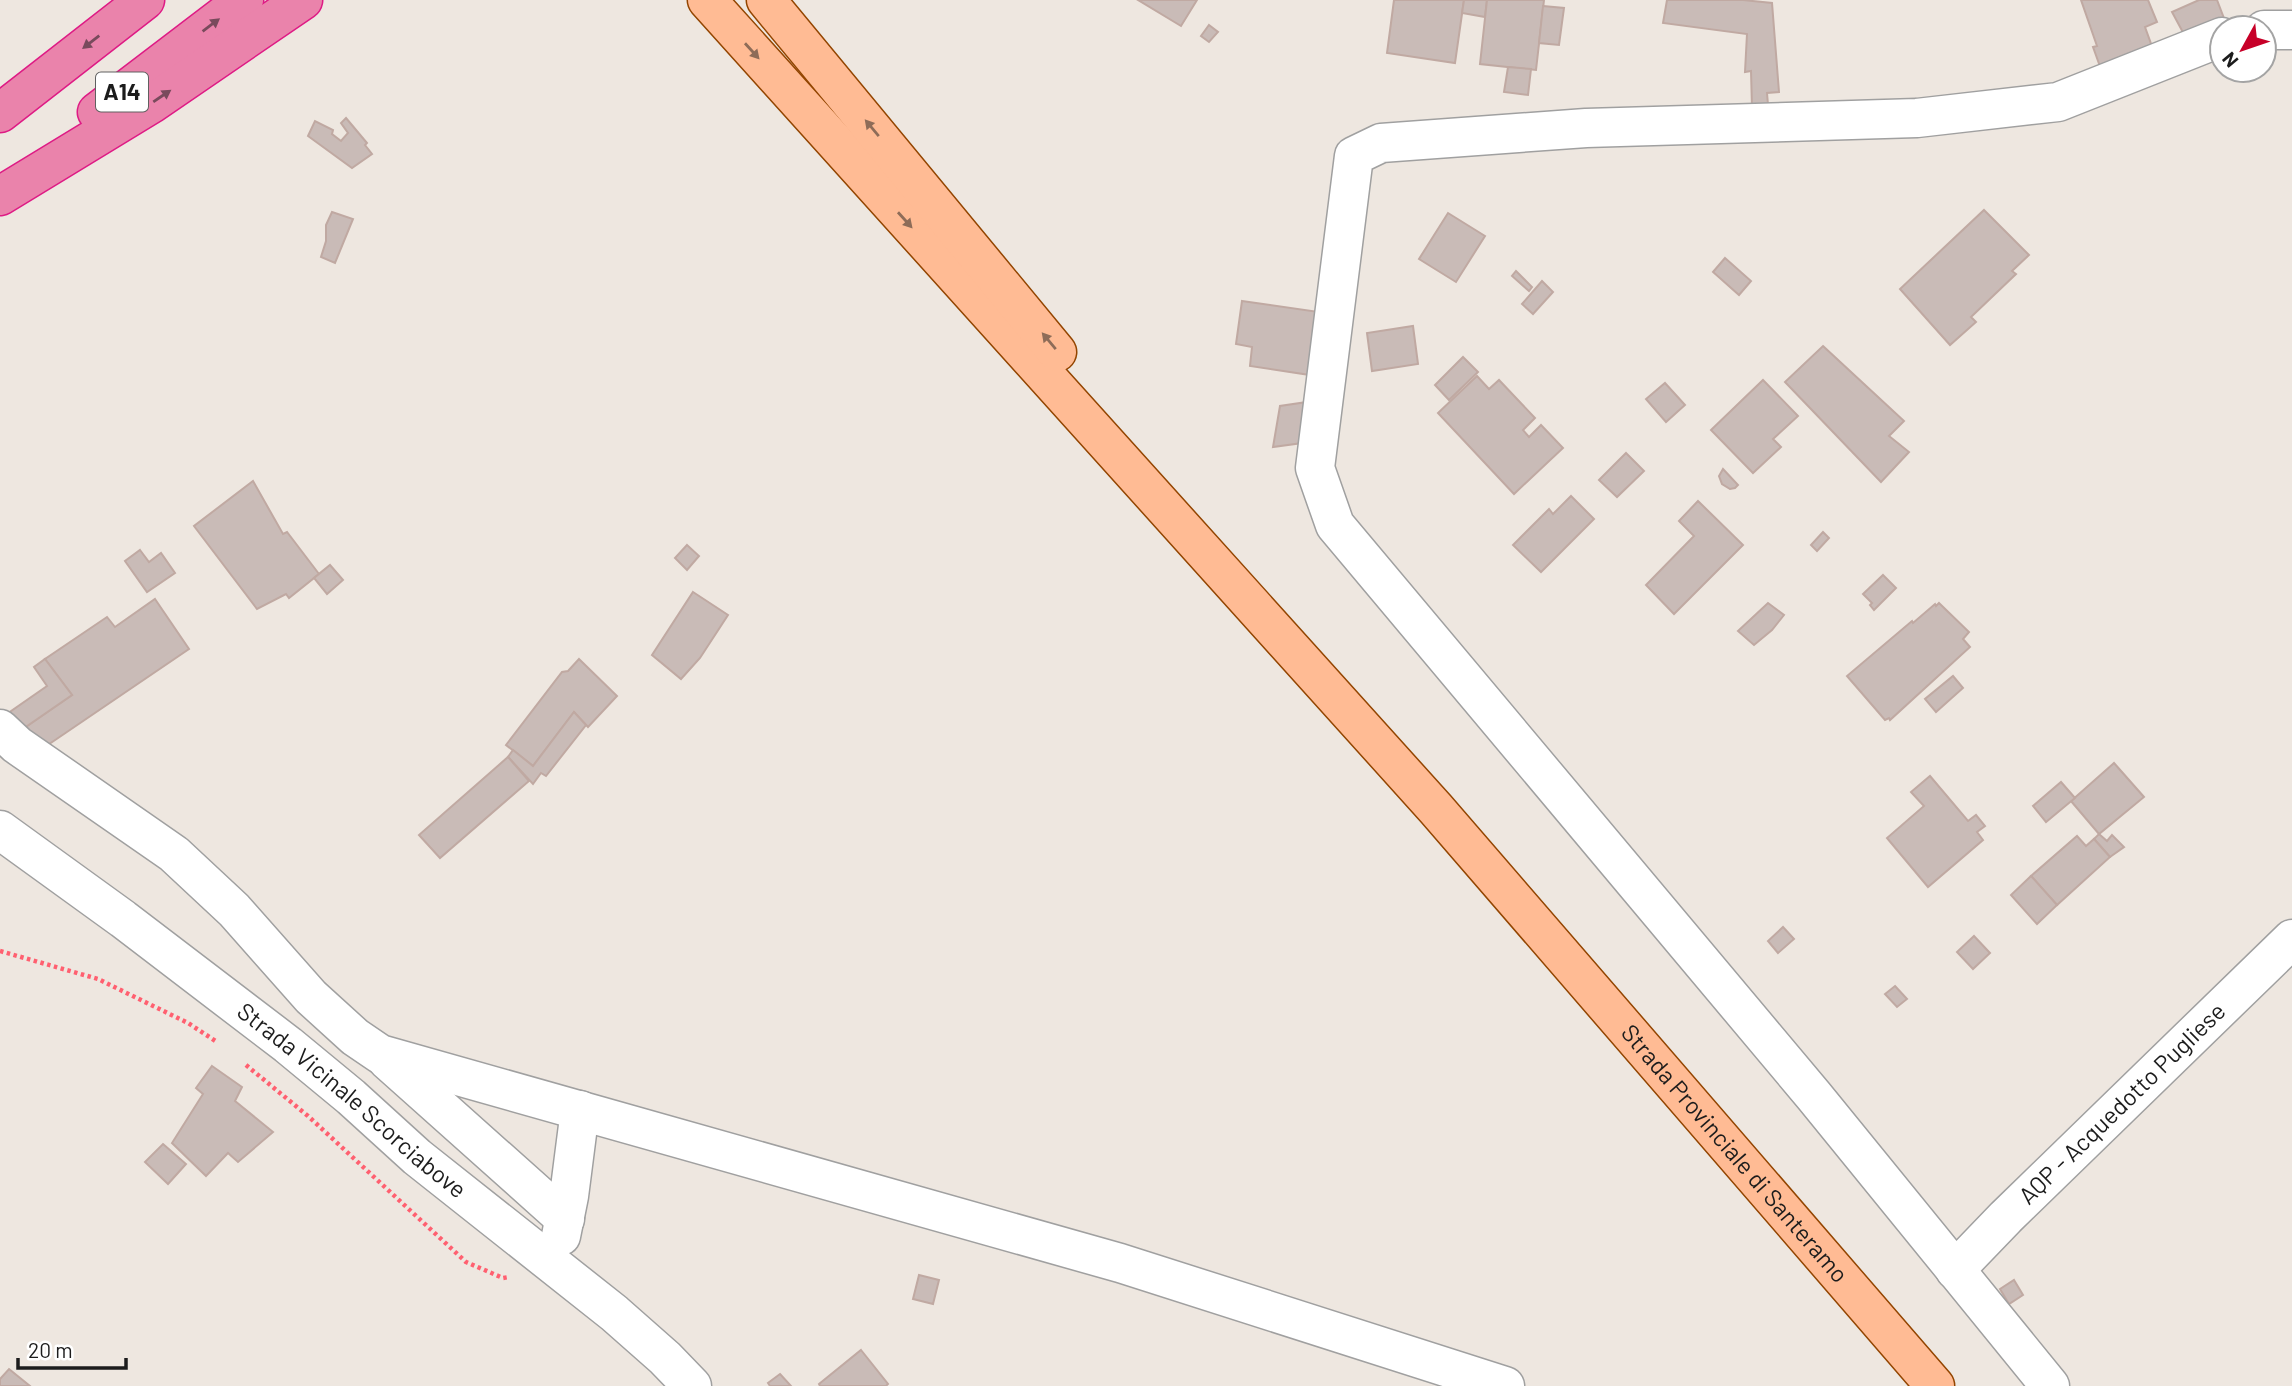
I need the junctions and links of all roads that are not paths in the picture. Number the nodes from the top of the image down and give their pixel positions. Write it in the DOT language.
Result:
graph roads {
  1 [pos="145,0"];
  2 [pos="244,0"];
  3 [pos="303,0"];
  4 [pos="707,0"];
  5 [pos="766,0"];
  6 [pos="2208,43"];
  7 [pos="0,113"];
  8 [pos="0,185"];
  9 [pos="0,196"];
  10 [pos="0,729"];
  11 [pos="1436,809"];
  12 [pos="0,830"];
  13 [pos="2292,940"];
  14 [pos="380,1054"];
  15 [pos="580,1111"];
  16 [pos="565,1219"];
  17 [pos="543,1259"];
  18 [pos="1955,1270"];
  19 [pos="692,1386"];
  20 [pos="1505,1386"];
  21 [pos="1935,1386"];
  22 [pos="2050,1386"];
  1 -- 7 [label="highway, A14, one-way"];
  8 -- 2 [label="highway, A14, one-way"];
  9 -- 3 [label="highway, one-way"];
  4 -- 11 [label="main road, one-way"];
  11 -- 5 [label="main road, one-way"];
  6 -- 18 [label="street"];
  10 -- 14 [label="street"];
  11 -- 21 [label="main road, Strada Provinciale di Santeramo"];
  12 -- 17 [label="street, Strada Vicinale Scorciabove"];
  13 -- 18 [label="street, AQP - Acquedotto Pugliese"];
  14 -- 15 [label="street"];
  14 -- 16 [label="street"];
  15 -- 16 [label="street"];
  15 -- 20 [label="street"];
  16 -- 17 [label="street"];
  17 -- 19 [label="street, Strada Vicinale Scorciabove"];
  18 -- 22 [label="street"];
}
